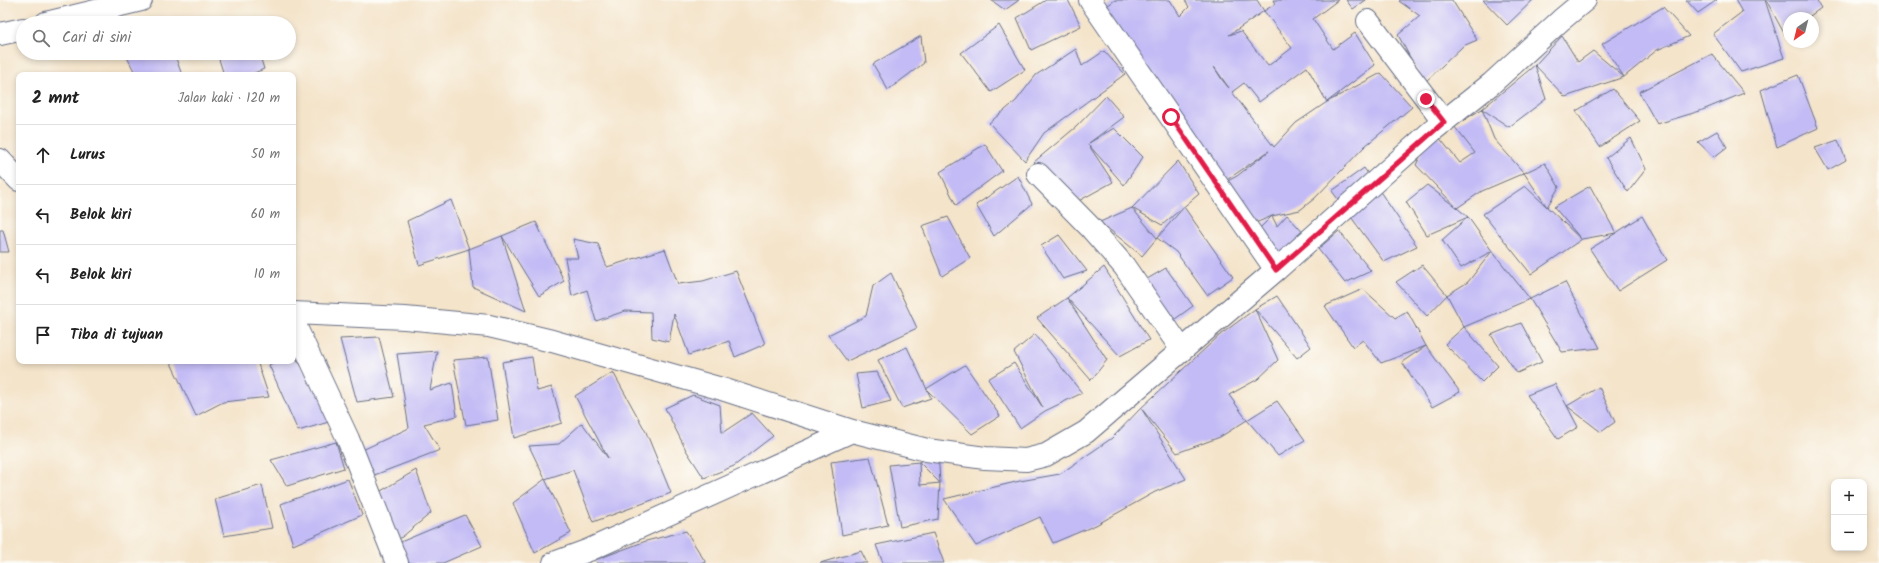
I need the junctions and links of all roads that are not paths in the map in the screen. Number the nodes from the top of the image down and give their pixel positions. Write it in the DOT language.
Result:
graph roads {
  1 [pos="140,0"];
  2 [pos="1090,0"];
  3 [pos="1585,0"];
  4 [pos="75,16"];
  5 [pos="1368,21"];
  6 [pos="16,30"];
  7 [pos="0,34"];
  8 [pos="1444,122"];
  9 [pos="0,160"];
  10 [pos="1038,174"];
  11 [pos="16,177"];
  12 [pos="1276,270"];
  13 [pos="296,313"];
  14 [pos="296,327"];
  15 [pos="1182,350"];
  16 [pos="852,431"];
  17 [pos="397,563"];
  18 [pos="554,563"];
  1 -- 4 [label="street"];
  2 -- 12 [label="street"];
  3 -- 8 [label="street"];
  5 -- 8 [label="street"];
  6 -- 7 [label="street"];
  8 -- 12 [label="street"];
  9 -- 11 [label="street"];
  10 -- 15 [label="street"];
  12 -- 15 [label="street"];
  13 -- 16 [label="street"];
  14 -- 17 [label="street"];
  15 -- 16 [label="street"];
  16 -- 18 [label="street"];
}
